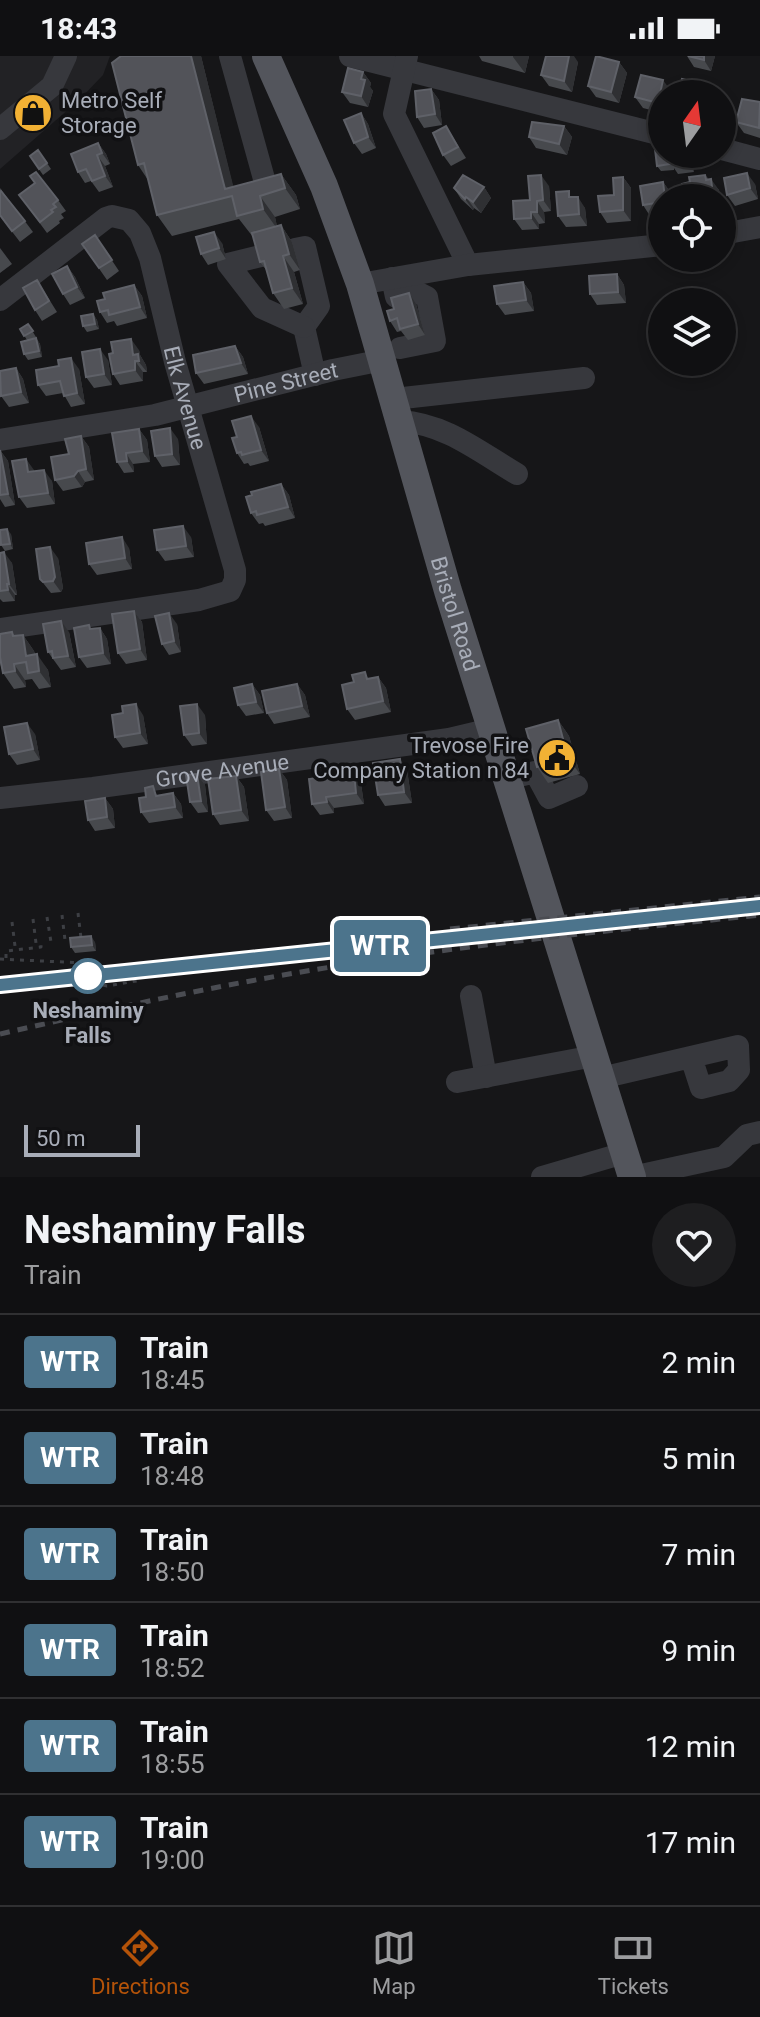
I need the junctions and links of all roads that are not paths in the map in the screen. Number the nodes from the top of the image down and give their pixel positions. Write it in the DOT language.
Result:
graph roads {
  1 [pos="66,56"];
  2 [pos="230,56"];
  3 [pos="266,56"];
  4 [pos="350,56"];
  5 [pos="405,64"];
  6 [pos="0,129"];
  7 [pos="648,131"];
  8 [pos="736,153"];
  9 [pos="760,159"];
  10 [pos="266,186"];
  11 [pos="760,227"];
  12 [pos="736,231"];
  13 [pos="648,246"];
  14 [pos="295,249"];
  15 [pos="265,255"];
  16 [pos="468,265"];
  17 [pos="392,278"];
  18 [pos="360,284"];
  19 [pos="297,286"];
  20 [pos="253,297"];
  21 [pos="0,300"];
  22 [pos="304,327"];
  23 [pos="392,354"];
  24 [pos="315,375"];
  25 [pos="584,378"];
  26 [pos="189,408"];
  27 [pos="397,410"];
  28 [pos="0,440"];
  29 [pos="517,474"];
  30 [pos="0,629"];
  31 [pos="491,729"];
  32 [pos="507,779"];
  33 [pos="577,786"];
  34 [pos="0,798"];
  35 [pos="471,996"];
  36 [pos="691,1057"];
  37 [pos="597,1067"];
  38 [pos="486,1077"];
  39 [pos="457,1082"];
  40 [pos="760,1132"];
  41 [pos="629,1169"];
  42 [pos="686,1171"];
  43 [pos="542,1177"];
  1 -- 6 [label="street"];
  2 -- 10 [label="street"];
  3 -- 18 [label="main road, Bristol Road"];
  4 -- 5 [label="street"];
  5 -- 7 [label="street"];
  5 -- 16 [label="street"];
  8 -- 9 [label="street"];
  11 -- 12 [label="street"];
  13 -- 16 [label="street"];
  14 -- 19 [label="street"];
  15 -- 20 [label="street"];
  16 -- 17 [label="street"];
  17 -- 18 [label="street"];
  17 -- 23 [label="street, Pine Street"];
  18 -- 23 [label="main road, Bristol Road"];
  19 -- 20 [label="street"];
  19 -- 22 [label="street"];
  20 -- 22 [label="street"];
  21 -- 26 [label="street, Elk Avenue"];
  22 -- 24 [label="street"];
  23 -- 24 [label="street, Pine Street"];
  23 -- 27 [label="main road, Bristol Road"];
  24 -- 26 [label="street, Pine Street"];
  25 -- 27 [label="street"];
  26 -- 28 [label="street, Pine Street"];
  26 -- 30 [label="street, Elk Avenue"];
  27 -- 29 [label="street"];
  27 -- 31 [label="main road, Bristol Road"];
  31 -- 32 [label="main road, Bristol Road"];
  31 -- 34 [label="street, Grove Avenue"];
  32 -- 33 [label="street"];
  32 -- 37 [label="main road, Bristol Road"];
  35 -- 38 [label="street"];
  36 -- 37 [label="street"];
  37 -- 38 [label="street"];
  37 -- 41 [label="main road, Bristol Road"];
  38 -- 39 [label="street"];
  40 -- 42 [label="street"];
  41 -- 42 [label="street"];
  41 -- 43 [label="street"];
}
